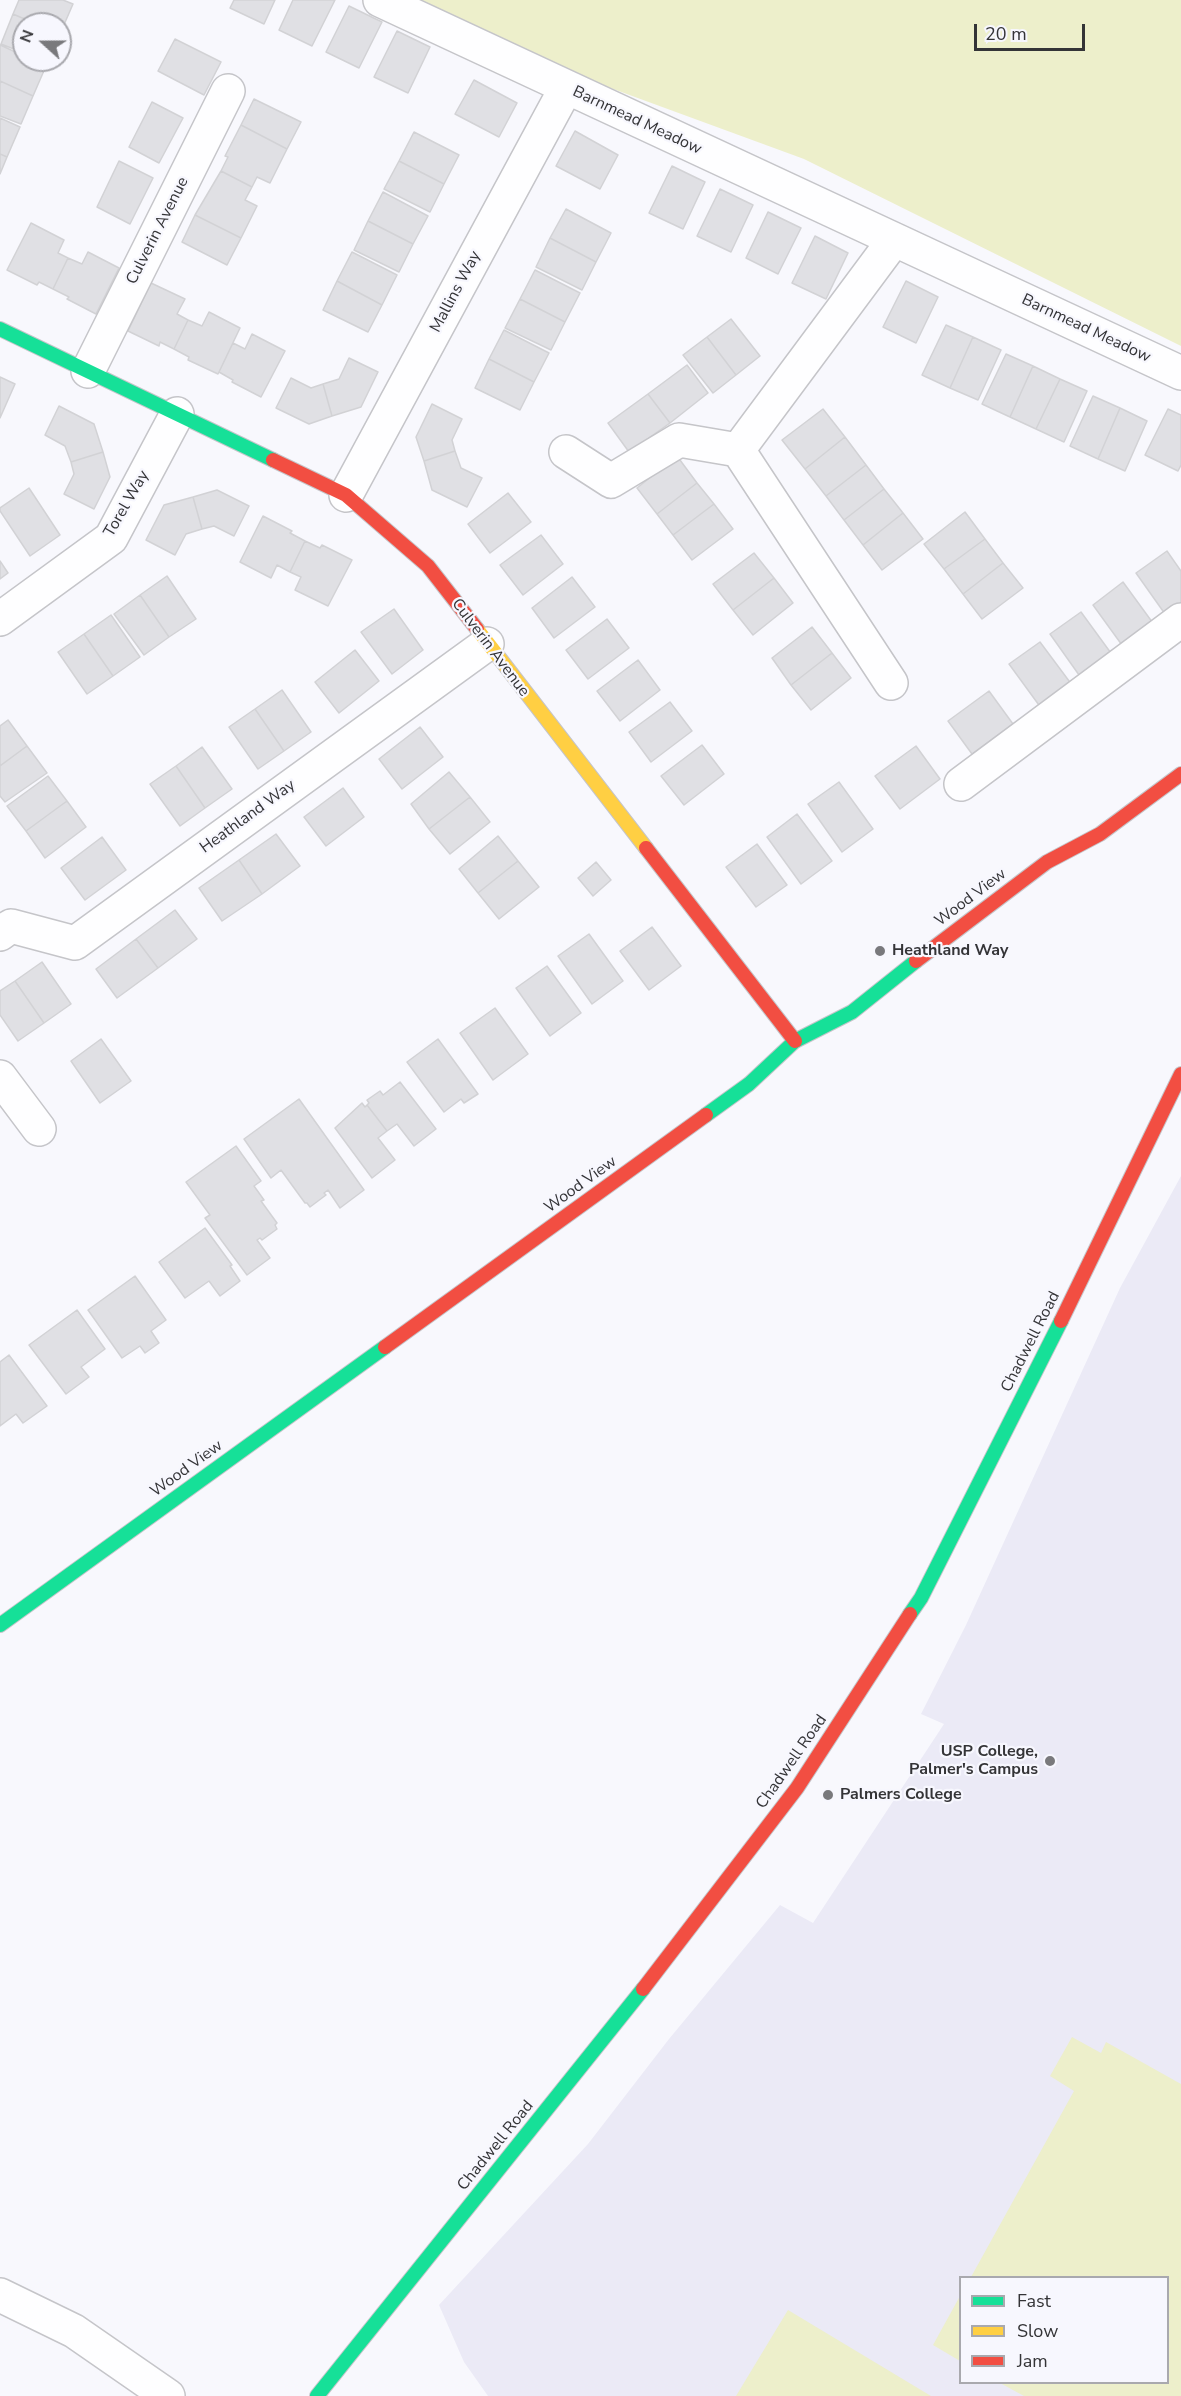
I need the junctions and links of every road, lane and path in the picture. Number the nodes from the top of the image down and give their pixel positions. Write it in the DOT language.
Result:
graph roads {
  1 [pos="380,0"];
  2 [pos="567,88"];
  3 [pos="228,91"];
  4 [pos="894,240"];
  5 [pos="0,329"];
  6 [pos="88,371"];
  7 [pos="1181,373"];
  8 [pos="177,414"];
  9 [pos="738,450"];
  10 [pos="566,452"];
  11 [pos="346,495"];
  12 [pos="0,619"];
  13 [pos="1181,620"];
  14 [pos="487,644"];
  15 [pos="891,683"];
  16 [pos="1181,774"];
  17 [pos="961,784"];
  18 [pos="4,923"];
  19 [pos="795,1041"];
  20 [pos="1181,1074"];
  21 [pos="0,1077"];
  22 [pos="39,1130"];
  23 [pos="0,1625"];
  24 [pos="0,2295"];
  25 [pos="168,2396"];
  26 [pos="317,2396"];
  1 -- 2 [label="street, Barnmead Meadow"];
  2 -- 4 [label="street, Barnmead Meadow"];
  2 -- 11 [label="street, Mallins Way"];
  3 -- 6 [label="street, Culverin Avenue"];
  4 -- 7 [label="street, Barnmead Meadow"];
  4 -- 9 [label="street"];
  5 -- 6 [label="main road, Culverin Avenue"];
  6 -- 8 [label="main road, Culverin Avenue"];
  8 -- 11 [label="main road, Culverin Avenue"];
  8 -- 12 [label="street, Torel Way"];
  9 -- 10 [label="street"];
  9 -- 15 [label="street"];
  11 -- 14 [label="main road, Culverin Avenue"];
  13 -- 17 [label="street"];
  14 -- 18 [label="street, Heathland Way"];
  14 -- 19 [label="main road, Culverin Avenue"];
  16 -- 19 [label="main road, Wood View"];
  19 -- 23 [label="main road, Wood View"];
  20 -- 26 [label="main road, Chadwell Road"];
  21 -- 22 [label="street"];
  24 -- 25 [label="street"];
}
